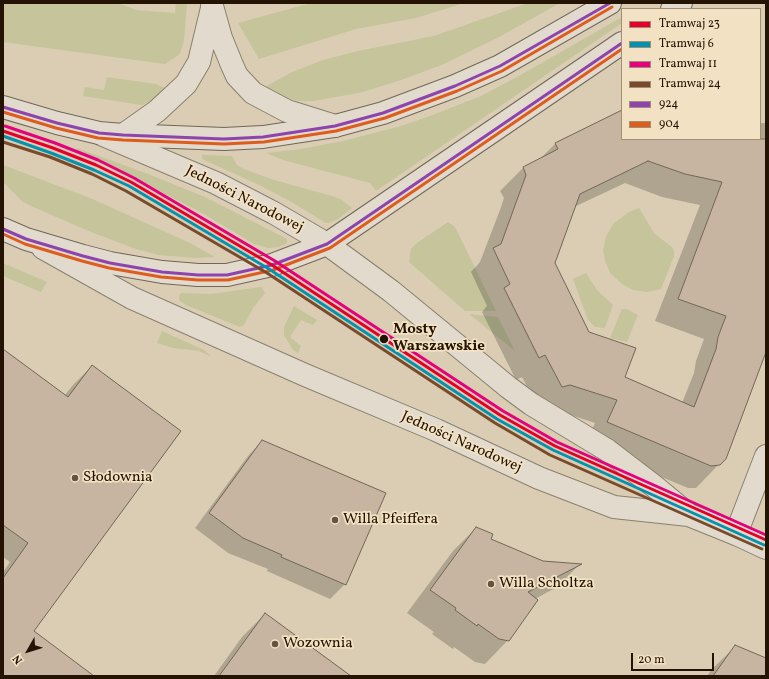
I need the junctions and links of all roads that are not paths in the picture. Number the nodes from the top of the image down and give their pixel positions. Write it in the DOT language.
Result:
graph roads {
  1 [pos="610,3"];
  2 [pos="212,4"];
  3 [pos="621,44"];
  4 [pos="3,107"];
  5 [pos="335,126"];
  6 [pos="100,133"];
  7 [pos="123,135"];
  8 [pos="3,229"];
  9 [pos="26,239"];
  10 [pos="327,244"];
  11 [pos="766,456"];
  12 [pos="689,516"];
  13 [pos="736,534"];
  14 [pos="766,548"];
  1 -- 5 [label="street"];
  2 -- 5 [label="street"];
  2 -- 7 [label="street"];
  3 -- 10 [label="street"];
  4 -- 6 [label="street, Jedności Narodowej"];
  5 -- 7 [label="street"];
  6 -- 7 [label="street"];
  6 -- 10 [label="street, Jedności Narodowej"];
  8 -- 9 [label="street, Jedności Narodowej"];
  9 -- 10 [label="street"];
  9 -- 12 [label="street, Jedności Narodowej"];
  10 -- 12 [label="street, Jedności Narodowej"];
  11 -- 13 [label="street"];
  12 -- 13 [label="street, Jedności Narodowej"];
  13 -- 14 [label="street, Jedności Narodowej"];
}
